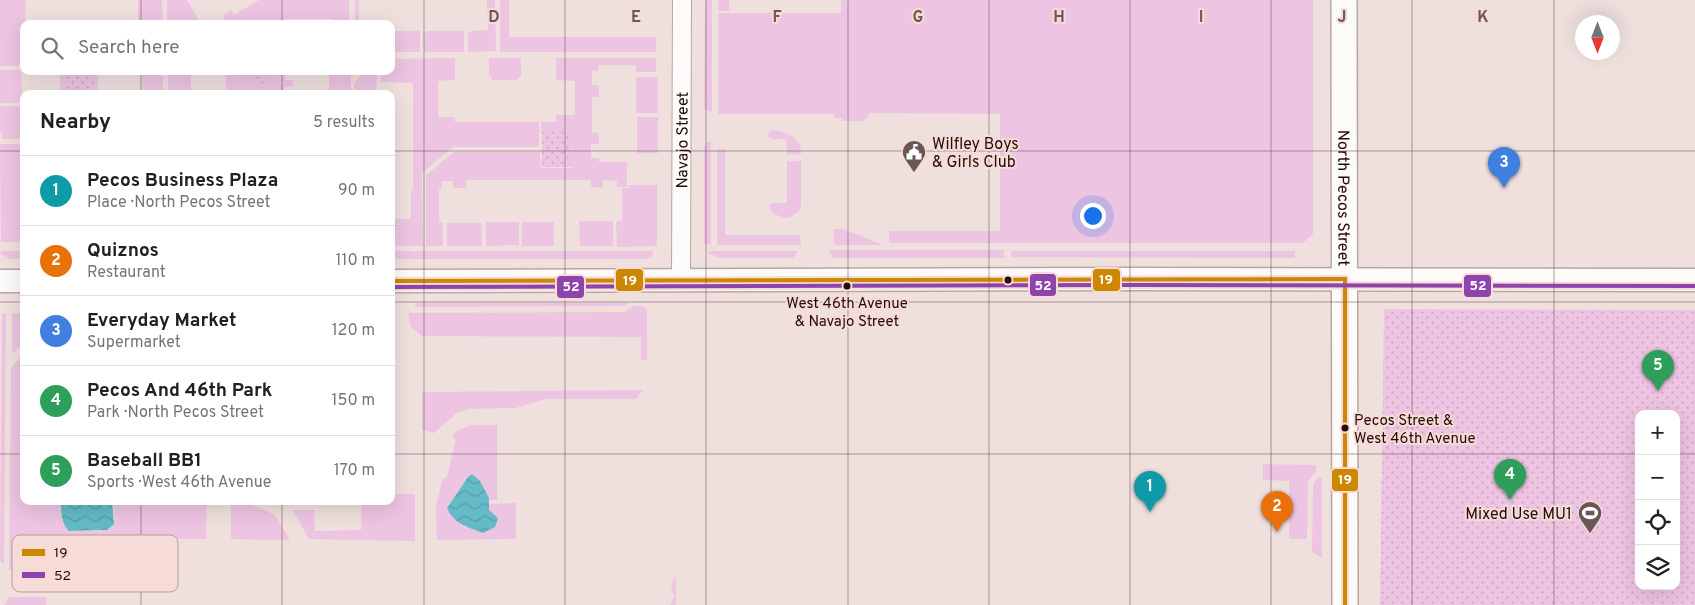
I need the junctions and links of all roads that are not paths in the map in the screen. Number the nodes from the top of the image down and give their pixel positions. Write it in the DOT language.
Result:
graph roads {
  1 [pos="682,0"];
  2 [pos="1344,0"];
  3 [pos="1345,279"];
  4 [pos="681,280"];
  5 [pos="1695,280"];
  6 [pos="20,281"];
  7 [pos="395,281"];
  8 [pos="0,282"];
  9 [pos="1345,605"];
  1 -- 4 [label="street, Navajo Street"];
  2 -- 3 [label="main road, North Pecos Street"];
  3 -- 4 [label="street"];
  3 -- 5 [label="street"];
  3 -- 9 [label="main road, North Pecos Street"];
  4 -- 7 [label="street"];
  6 -- 8 [label="street"];
}
